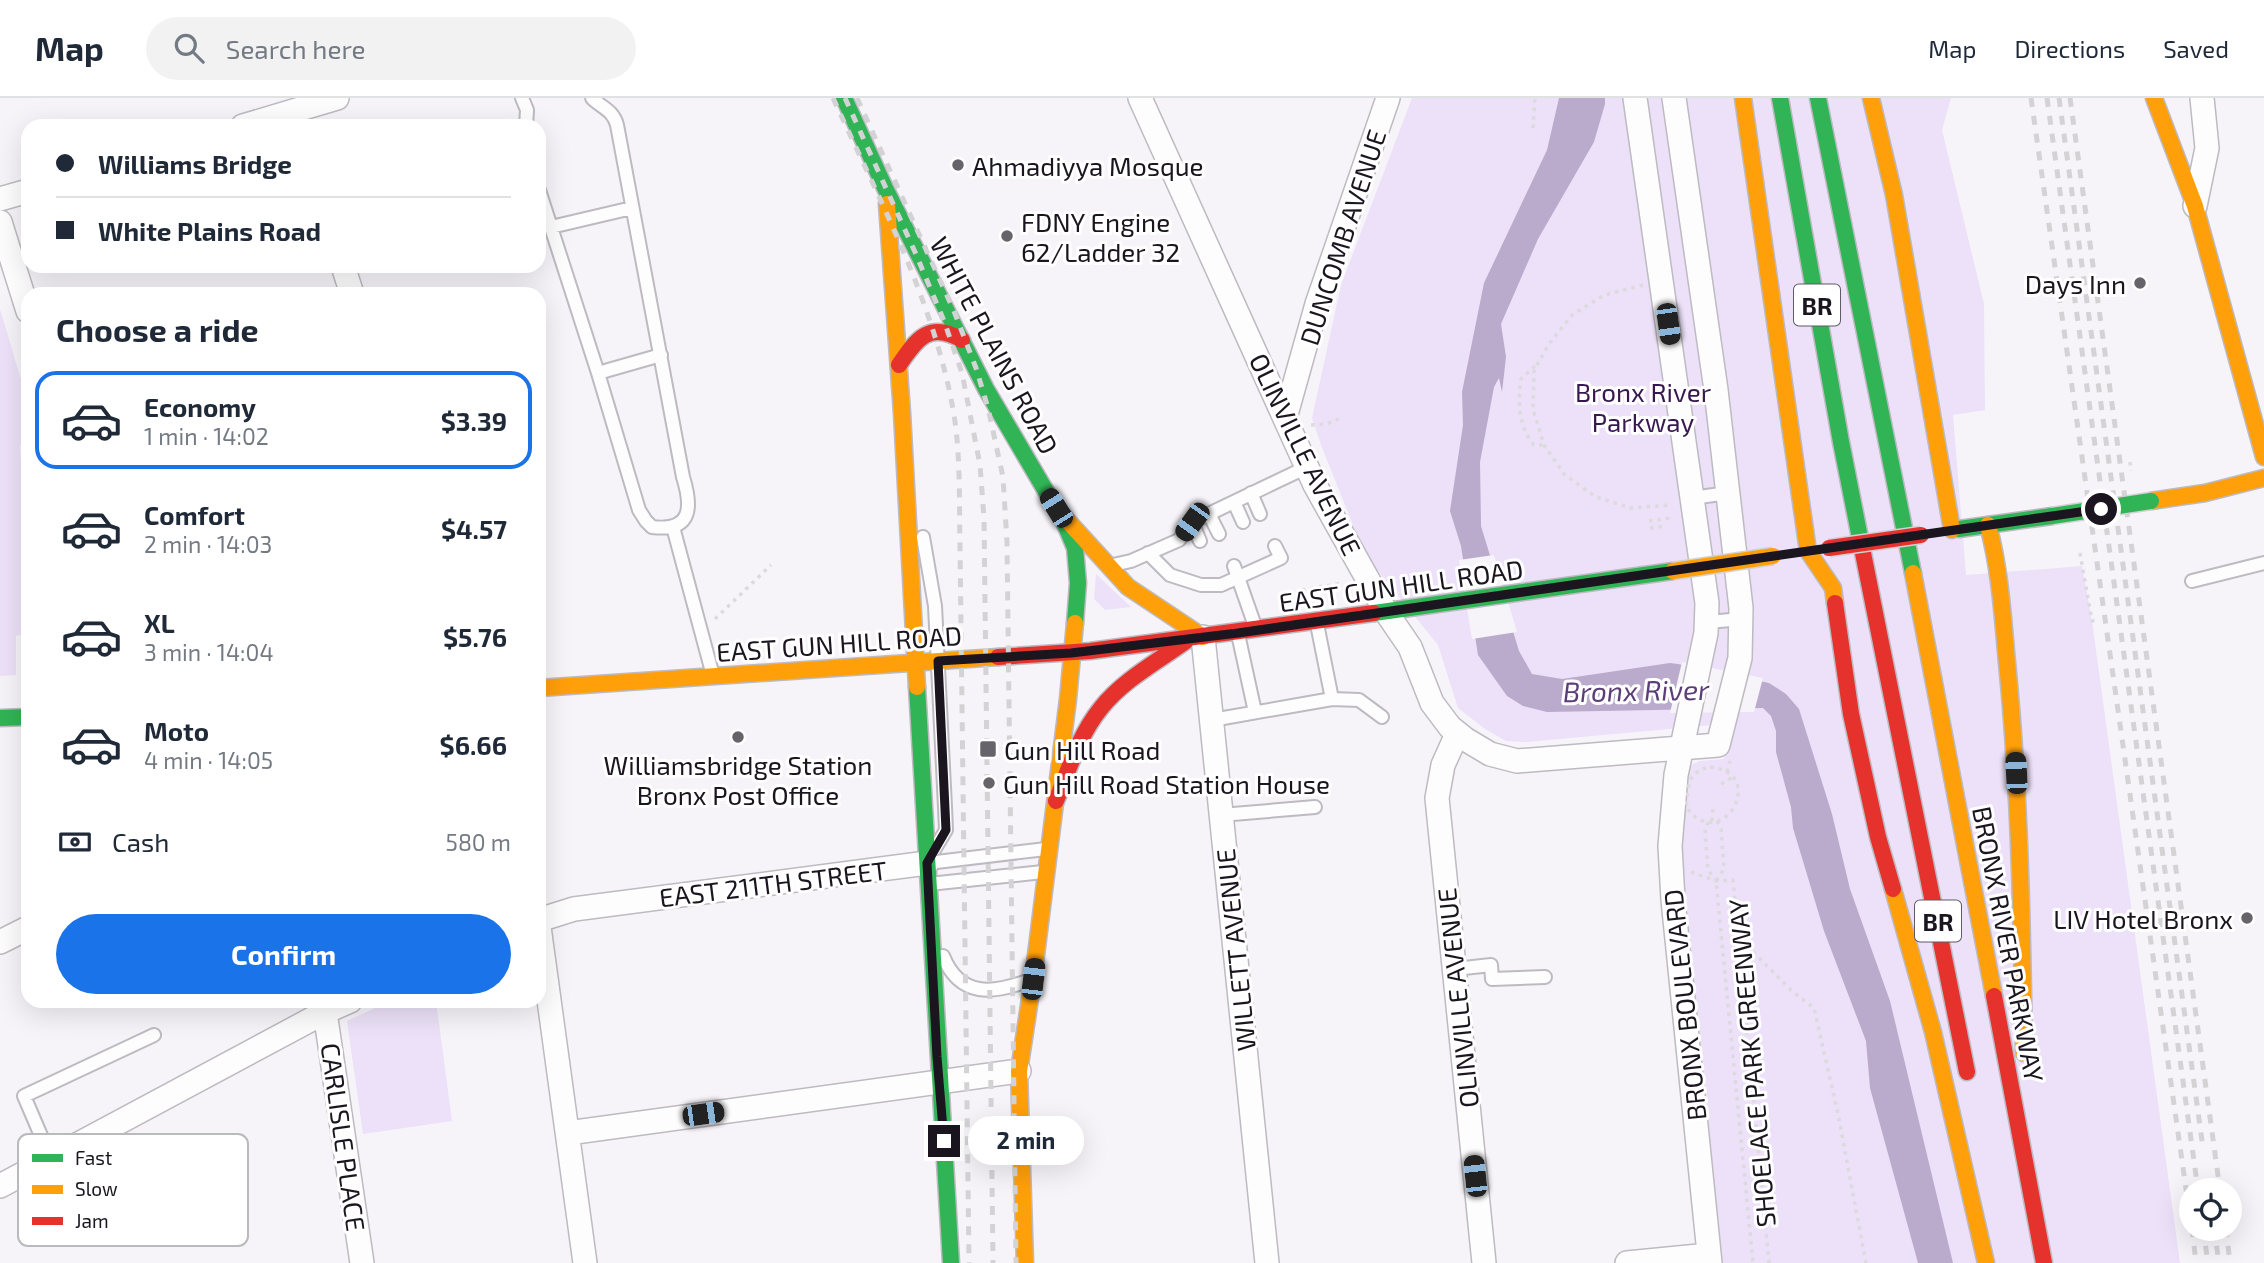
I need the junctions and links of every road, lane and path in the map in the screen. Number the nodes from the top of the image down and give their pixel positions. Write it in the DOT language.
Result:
graph roads {
  1 [pos="337,98"];
  2 [pos="522,98"];
  3 [pos="592,98"];
  4 [pos="844,98"];
  5 [pos="1140,98"];
  6 [pos="1388,98"];
  7 [pos="1535,98"];
  8 [pos="1635,98"];
  9 [pos="1674,98"];
  10 [pos="1743,98"];
  11 [pos="1780,98"];
  12 [pos="1818,98"];
  13 [pos="1871,98"];
  14 [pos="2154,98"];
  15 [pos="2202,98"];
  16 [pos="293,112"];
  17 [pos="268,119"];
  18 [pos="526,119"];
  19 [pos="1533,128"];
  20 [pos="886,188"];
  21 [pos="21,193"];
  22 [pos="0,199"];
  23 [pos="2195,206"];
  24 [pos="632,208"];
  25 [pos="546,212"];
  26 [pos="0,222"];
  27 [pos="551,227"];
  28 [pos="1647,284"];
  29 [pos="21,289"];
  30 [pos="962,340"];
  31 [pos="661,355"];
  32 [pos="899,365"];
  33 [pos="1537,365"];
  34 [pos="598,373"];
  35 [pos="902,412"];
  36 [pos="1343,417"];
  37 [pos="1285,418"];
  38 [pos="1309,425"];
  39 [pos="1544,445"];
  40 [pos="2264,457"];
  41 [pos="2130,462"];
  42 [pos="1307,467"];
  43 [pos="2131,471"];
  44 [pos="2264,478"];
  45 [pos="1728,493"];
  46 [pos="1251,494"];
  47 [pos="1686,501"];
  48 [pos="1234,502"];
  49 [pos="1056,508"];
  50 [pos="1209,514"];
  51 [pos="1261,514"];
  52 [pos="1672,518"];
  53 [pos="1192,522"];
  54 [pos="1243,522"];
  55 [pos="1649,522"];
  56 [pos="1988,525"];
  57 [pos="1665,526"];
  58 [pos="673,527"];
  59 [pos="1650,528"];
  60 [pos="1952,530"];
  61 [pos="1219,534"];
  62 [pos="1200,541"];
  63 [pos="1275,546"];
  64 [pos="2080,553"];
  65 [pos="1148,554"];
  66 [pos="1790,554"];
  67 [pos="2264,563"];
  68 [pos="772,565"];
  69 [pos="1108,566"];
  70 [pos="1236,572"];
  71 [pos="2192,581"];
  72 [pos="1343,583"];
  73 [pos="1302,590"];
  74 [pos="1386,612"];
  75 [pos="1742,619"];
  76 [pos="2098,620"];
  77 [pos="1317,622"];
  78 [pos="1708,622"];
  79 [pos="1256,630"];
  80 [pos="701,632"];
  81 [pos="1238,633"];
  82 [pos="1196,638"];
  83 [pos="1071,653"];
  84 [pos="938,661"];
  85 [pos="915,662"];
  86 [pos="713,676"];
  87 [pos="546,688"];
  88 [pos="1332,699"];
  89 [pos="1255,712"];
  90 [pos="21,717"];
  91 [pos="1382,717"];
  92 [pos="0,718"];
  93 [pos="1212,720"];
  94 [pos="1457,734"];
  95 [pos="1681,748"];
  96 [pos="1732,777"];
  97 [pos="1721,784"];
  98 [pos="1056,801"];
  99 [pos="1315,807"];
  100 [pos="1713,807"];
  101 [pos="1221,815"];
  102 [pos="1712,821"];
  103 [pos="1050,849"];
  104 [pos="1047,872"];
  105 [pos="927,874"];
  106 [pos="1716,881"];
  107 [pos="546,918"];
  108 [pos="929,920"];
  109 [pos="21,932"];
  110 [pos="1740,939"];
  111 [pos="0,942"];
  112 [pos="1455,969"];
  113 [pos="546,977"];
  114 [pos="1545,977"];
  115 [pos="1033,979"];
  116 [pos="334,1008"];
  117 [pos="325,1012"];
  118 [pos="154,1035"];
  119 [pos="1020,1072"];
  120 [pos="939,1082"];
  121 [pos="1970,1084"];
  122 [pos="568,1133"];
  123 [pos="40,1134"];
  124 [pos="98,1134"];
  125 [pos="18,1176"];
  126 [pos="0,1186"];
  127 [pos="2040,1243"];
  128 [pos="1710,1259"];
  129 [pos="362,1263"];
  130 [pos="585,1263"];
  131 [pos="951,1263"];
  132 [pos="1025,1263"];
  133 [pos="1267,1263"];
  134 [pos="1484,1263"];
  135 [pos="1627,1263"];
  136 [pos="1753,1263"];
  137 [pos="1769,1263"];
  138 [pos="1866,1263"];
  139 [pos="1986,1263"];
  140 [pos="2044,1263"];
  1 -- 16 [label="street"];
  2 -- 18 [label="lane"];
  3 -- 24 [label="lane"];
  4 -- 20 [label="main road, WHITE PLAINS ROAD"];
  5 -- 37 [label="street, OLINVILLE AVENUE"];
  6 -- 37 [label="street, DUNCOMB AVENUE"];
  7 -- 19 [label="path"];
  8 -- 47 [label="street, BRONX BOULEVARD"];
  9 -- 45 [label="street"];
  10 -- 66 [label="main road"];
  11 -- 121 [label="main road, BR"];
  12 -- 127 [label="main road, BRONX RIVER PARKWAY / BR"];
  13 -- 60 [label="main road"];
  14 -- 23 [label="main road"];
  15 -- 23 [label="street"];
  16 -- 17 [label="street"];
  20 -- 30 [label="main road, WHITE PLAINS ROAD"];
  20 -- 32 [label="main road, WHITE PLAINS ROAD"];
  21 -- 22 [label="street"];
  23 -- 40 [label="main road"];
  24 -- 27 [label="lane"];
  24 -- 31 [label="lane"];
  25 -- 27 [label="lane"];
  26 -- 29 [label="street"];
  27 -- 34 [label="lane"];
  28 -- 33 [label="path"];
  30 -- 32 [label="main road"];
  30 -- 49 [label="main road, WHITE PLAINS ROAD"];
  31 -- 34 [label="lane"];
  31 -- 58 [label="lane"];
  32 -- 35 [label="main road, WHITE PLAINS ROAD"];
  33 -- 39 [label="path"];
  33 -- 39 [label="path"];
  34 -- 58 [label="lane"];
  35 -- 84 [label="lane, WHITE PLAINS ROAD"];
  35 -- 85 [label="main road, WHITE PLAINS ROAD"];
  36 -- 38 [label="path"];
  37 -- 42 [label="street, OLINVILLE AVENUE"];
  39 -- 47 [label="path"];
  41 -- 43 [label="path"];
  42 -- 46 [label="lane"];
  42 -- 74 [label="street, OLINVILLE AVENUE"];
  44 -- 56 [label="main road, EAST GUN HILL ROAD, bridge"];
  45 -- 47 [label="lane"];
  45 -- 75 [label="street"];
  46 -- 48 [label="lane"];
  46 -- 51 [label="lane"];
  47 -- 78 [label="street, BRONX BOULEVARD"];
  48 -- 50 [label="lane"];
  48 -- 54 [label="lane"];
  49 -- 69 [label="main road"];
  49 -- 83 [label="main road, WHITE PLAINS ROAD"];
  50 -- 53 [label="lane"];
  50 -- 61 [label="lane"];
  52 -- 55 [label="path"];
  53 -- 62 [label="lane"];
  53 -- 65 [label="lane"];
  56 -- 60 [label="main road, EAST GUN HILL ROAD"];
  56 -- 127 [label="main road"];
  57 -- 59 [label="path"];
  58 -- 80 [label="lane"];
  60 -- 66 [label="main road, EAST GUN HILL ROAD, bridge"];
  63 -- 70 [label="lane"];
  64 -- 76 [label="path"];
  65 -- 69 [label="lane"];
  65 -- 70 [label="lane"];
  66 -- 74 [label="main road, EAST GUN HILL ROAD, bridge"];
  66 -- 139 [label="main road"];
  67 -- 71 [label="lane"];
  68 -- 80 [label="path"];
  69 -- 82 [label="main road"];
  70 -- 79 [label="lane"];
  72 -- 73 [label="path"];
  74 -- 77 [label="main road, EAST GUN HILL ROAD"];
  74 -- 94 [label="street, OLINVILLE AVENUE"];
  75 -- 78 [label="lane"];
  75 -- 95 [label="street"];
  77 -- 79 [label="main road, EAST GUN HILL ROAD"];
  77 -- 88 [label="lane"];
  78 -- 95 [label="street, BRONX BOULEVARD"];
  79 -- 81 [label="main road, EAST GUN HILL ROAD"];
  80 -- 86 [label="lane"];
  81 -- 82 [label="main road, EAST GUN HILL ROAD"];
  81 -- 89 [label="lane"];
  82 -- 83 [label="main road, EAST GUN HILL ROAD"];
  82 -- 93 [label="street, WILLETT AVENUE"];
  82 -- 98 [label="main road"];
  83 -- 84 [label="main road, EAST GUN HILL ROAD"];
  83 -- 98 [label="main road, WHITE PLAINS ROAD"];
  84 -- 85 [label="main road, EAST GUN HILL ROAD"];
  84 -- 105 [label="lane, WHITE PLAINS ROAD"];
  85 -- 86 [label="main road, EAST GUN HILL ROAD"];
  85 -- 105 [label="main road, WHITE PLAINS ROAD"];
  86 -- 87 [label="main road, EAST GUN HILL ROAD"];
  88 -- 89 [label="lane"];
  88 -- 91 [label="lane"];
  89 -- 93 [label="lane"];
  90 -- 92 [label="main road"];
  93 -- 101 [label="street, WILLETT AVENUE"];
  94 -- 95 [label="street"];
  94 -- 112 [label="street, OLINVILLE AVENUE"];
  95 -- 128 [label="street, BRONX BOULEVARD"];
  96 -- 97 [label="path"];
  96 -- 102 [label="path"];
  96 -- 102 [label="path"];
  98 -- 103 [label="main road, WHITE PLAINS ROAD"];
  99 -- 101 [label="lane"];
  100 -- 102 [label="path"];
  101 -- 133 [label="street, WILLETT AVENUE"];
  102 -- 106 [label="path"];
  102 -- 106 [label="path, SHOELACE PARK GREENWAY"];
  103 -- 104 [label="main road, WHITE PLAINS ROAD"];
  103 -- 105 [label="lane, EAST 211TH STREET"];
  104 -- 105 [label="lane, EAST 211TH STREET"];
  104 -- 115 [label="main road, WHITE PLAINS ROAD"];
  105 -- 107 [label="street, EAST 211TH STREET"];
  105 -- 108 [label="main road, WHITE PLAINS ROAD"];
  106 -- 110 [label="path, SHOELACE PARK GREENWAY"];
  106 -- 136 [label="path, SHOELACE PARK GREENWAY"];
  108 -- 115 [label="lane, WHITE PLAINS ROAD"];
  108 -- 120 [label="main road, WHITE PLAINS ROAD"];
  109 -- 111 [label="street"];
  110 -- 137 [label="path, SHOELACE PARK GREENWAY"];
  110 -- 138 [label="path"];
  112 -- 114 [label="lane"];
  112 -- 134 [label="street, OLINVILLE AVENUE"];
  113 -- 122 [label="street"];
  115 -- 119 [label="main road, WHITE PLAINS ROAD"];
  116 -- 117 [label="street"];
  117 -- 124 [label="street"];
  117 -- 129 [label="street, CARLISLE PLACE"];
  118 -- 123 [label="lane"];
  119 -- 120 [label="street"];
  119 -- 132 [label="main road, WHITE PLAINS ROAD"];
  120 -- 122 [label="street"];
  120 -- 131 [label="main road, WHITE PLAINS ROAD"];
  122 -- 130 [label="street"];
  125 -- 126 [label="street"];
  127 -- 140 [label="main road, BRONX RIVER PARKWAY / BR"];
  128 -- 135 [label="street"];
}
